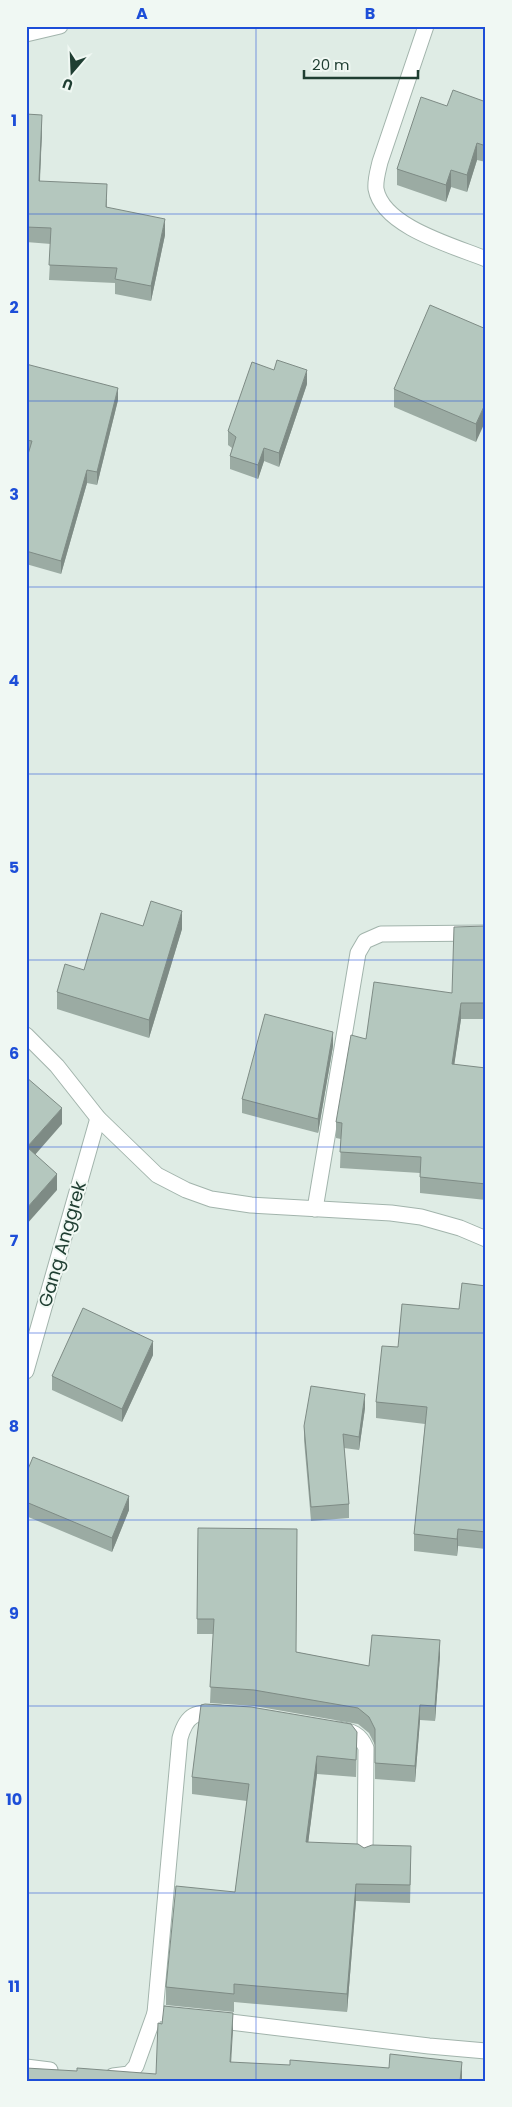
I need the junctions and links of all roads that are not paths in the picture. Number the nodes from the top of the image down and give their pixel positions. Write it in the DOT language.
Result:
graph roads {
  1 [pos="60,26"];
  2 [pos="426,26"];
  3 [pos="26,34"];
  4 [pos="486,259"];
  5 [pos="486,933"];
  6 [pos="26,1035"];
  7 [pos="98,1118"];
  8 [pos="315,1209"];
  9 [pos="486,1239"];
  10 [pos="26,1371"];
  11 [pos="233,1714"];
  12 [pos="318,1726"];
  13 [pos="365,1856"];
  14 [pos="155,2013"];
  15 [pos="180,2016"];
  16 [pos="196,2018"];
  17 [pos="486,2051"];
  18 [pos="26,2067"];
  19 [pos="65,2072"];
  20 [pos="101,2075"];
  1 -- 3 [label="street"];
  2 -- 4 [label="street"];
  5 -- 8 [label="street"];
  6 -- 7 [label="street"];
  7 -- 8 [label="street"];
  7 -- 10 [label="street, Gang Anggrek"];
  8 -- 9 [label="street"];
  11 -- 14 [label="street"];
  12 -- 13 [label="street"];
  14 -- 15 [label="street"];
  14 -- 20 [label="street"];
  16 -- 17 [label="street"];
  18 -- 19 [label="street"];
}
